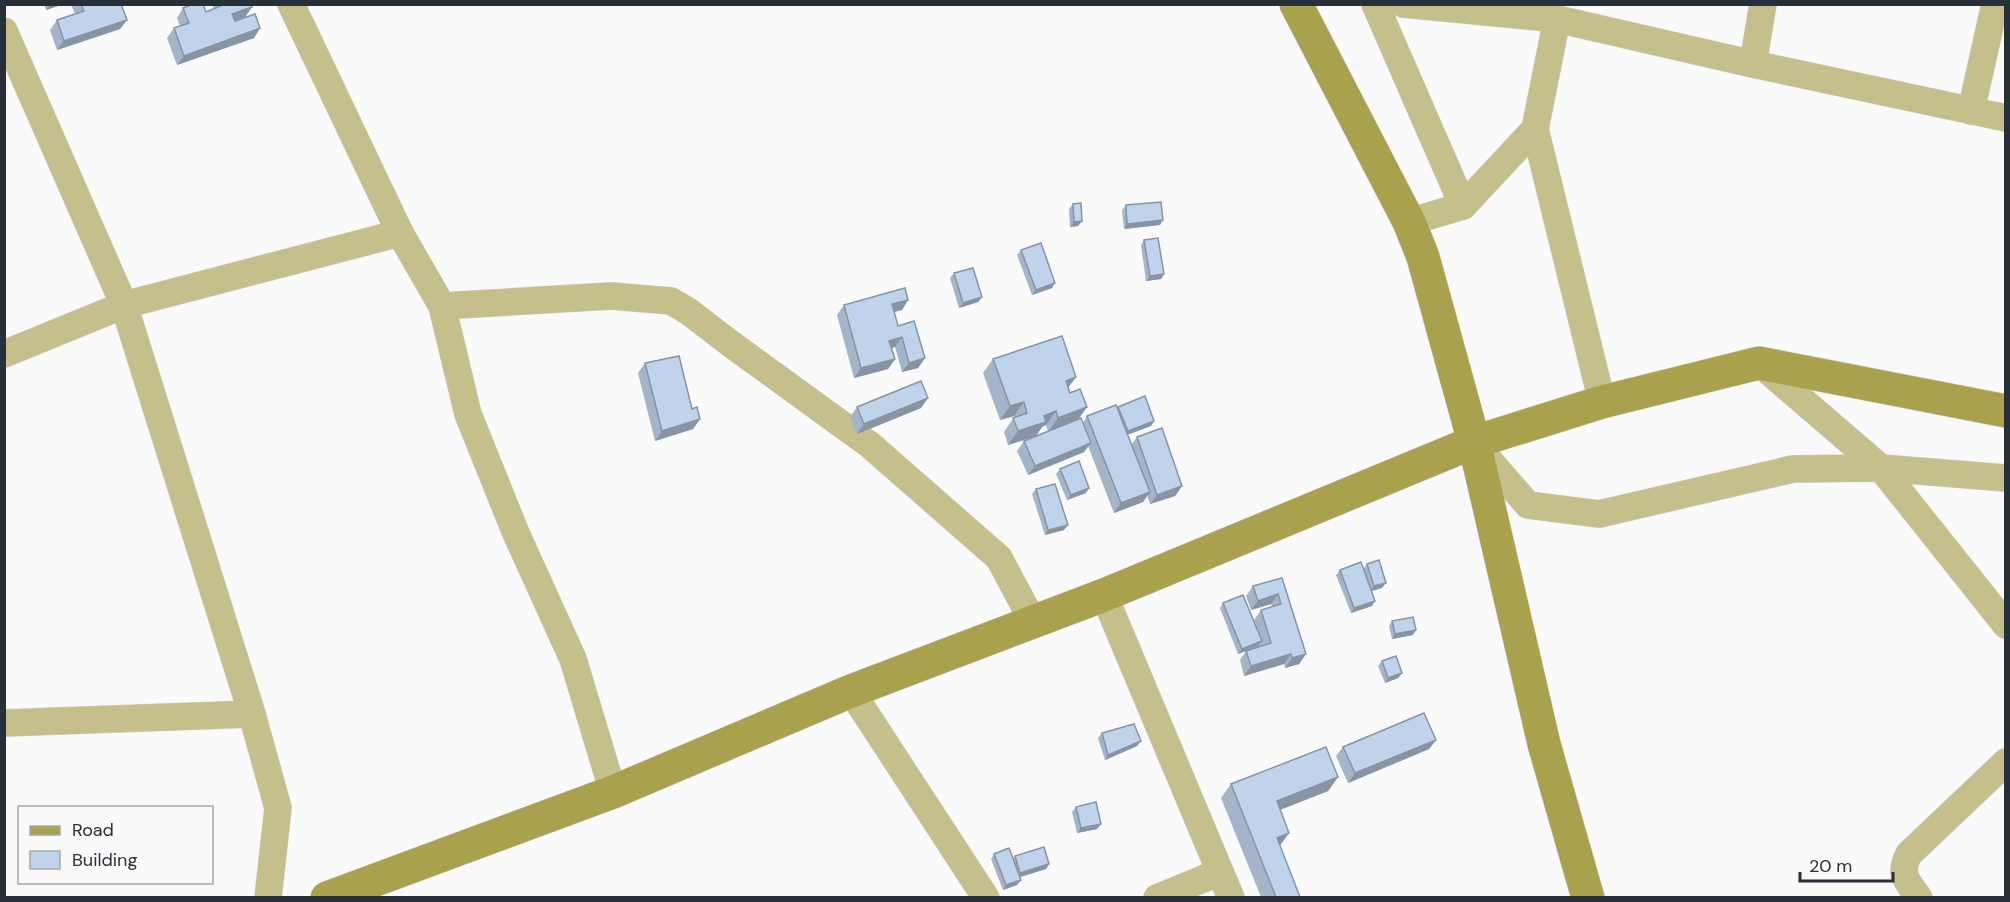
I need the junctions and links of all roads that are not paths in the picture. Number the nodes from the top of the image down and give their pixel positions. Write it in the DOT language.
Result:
graph roads {
  1 [pos="291,4"];
  2 [pos="1296,4"];
  3 [pos="1375,4"];
  4 [pos="1403,4"];
  5 [pos="1763,4"];
  6 [pos="1995,4"];
  7 [pos="1548,14"];
  8 [pos="7,46"];
  9 [pos="1752,64"];
  10 [pos="1971,111"];
  11 [pos="2006,118"];
  12 [pos="1535,129"];
  13 [pos="1463,206"];
  14 [pos="1409,222"];
  15 [pos="400,233"];
  16 [pos="124,305"];
  17 [pos="442,306"];
  18 [pos="4,354"];
  19 [pos="1759,363"];
  20 [pos="1602,402"];
  21 [pos="2006,411"];
  22 [pos="1474,442"];
  23 [pos="1881,468"];
  24 [pos="2006,478"];
  25 [pos="1104,595"];
  26 [pos="1033,622"];
  27 [pos="2006,626"];
  28 [pos="851,691"];
  29 [pos="252,714"];
  30 [pos="4,723"];
  31 [pos="2006,762"];
  32 [pos="613,792"];
  33 [pos="1220,872"];
  34 [pos="268,897"];
  35 [pos="327,897"];
  36 [pos="986,897"];
  37 [pos="1157,897"];
  38 [pos="1232,897"];
  39 [pos="1588,897"];
  40 [pos="1919,897"];
  1 -- 15 [label="street"];
  2 -- 14 [label="main road"];
  3 -- 13 [label="street"];
  4 -- 7 [label="street"];
  5 -- 9 [label="street"];
  6 -- 10 [label="street"];
  7 -- 9 [label="street"];
  7 -- 12 [label="street"];
  8 -- 16 [label="street"];
  9 -- 10 [label="street"];
  10 -- 11 [label="street"];
  12 -- 13 [label="street"];
  12 -- 20 [label="street"];
  13 -- 14 [label="street"];
  14 -- 22 [label="main road"];
  15 -- 16 [label="street"];
  15 -- 17 [label="street"];
  16 -- 18 [label="street"];
  16 -- 29 [label="street"];
  17 -- 26 [label="street"];
  17 -- 32 [label="street"];
  19 -- 20 [label="main road"];
  19 -- 21 [label="main road"];
  19 -- 23 [label="street"];
  20 -- 22 [label="main road"];
  22 -- 23 [label="street"];
  22 -- 25 [label="main road"];
  22 -- 39 [label="main road"];
  23 -- 24 [label="street"];
  23 -- 27 [label="street"];
  25 -- 26 [label="main road"];
  25 -- 33 [label="street"];
  26 -- 28 [label="main road"];
  28 -- 32 [label="main road"];
  28 -- 36 [label="street"];
  29 -- 30 [label="street"];
  29 -- 34 [label="street"];
  31 -- 40 [label="street"];
  32 -- 35 [label="main road"];
  33 -- 37 [label="street"];
  33 -- 38 [label="street"];
}
